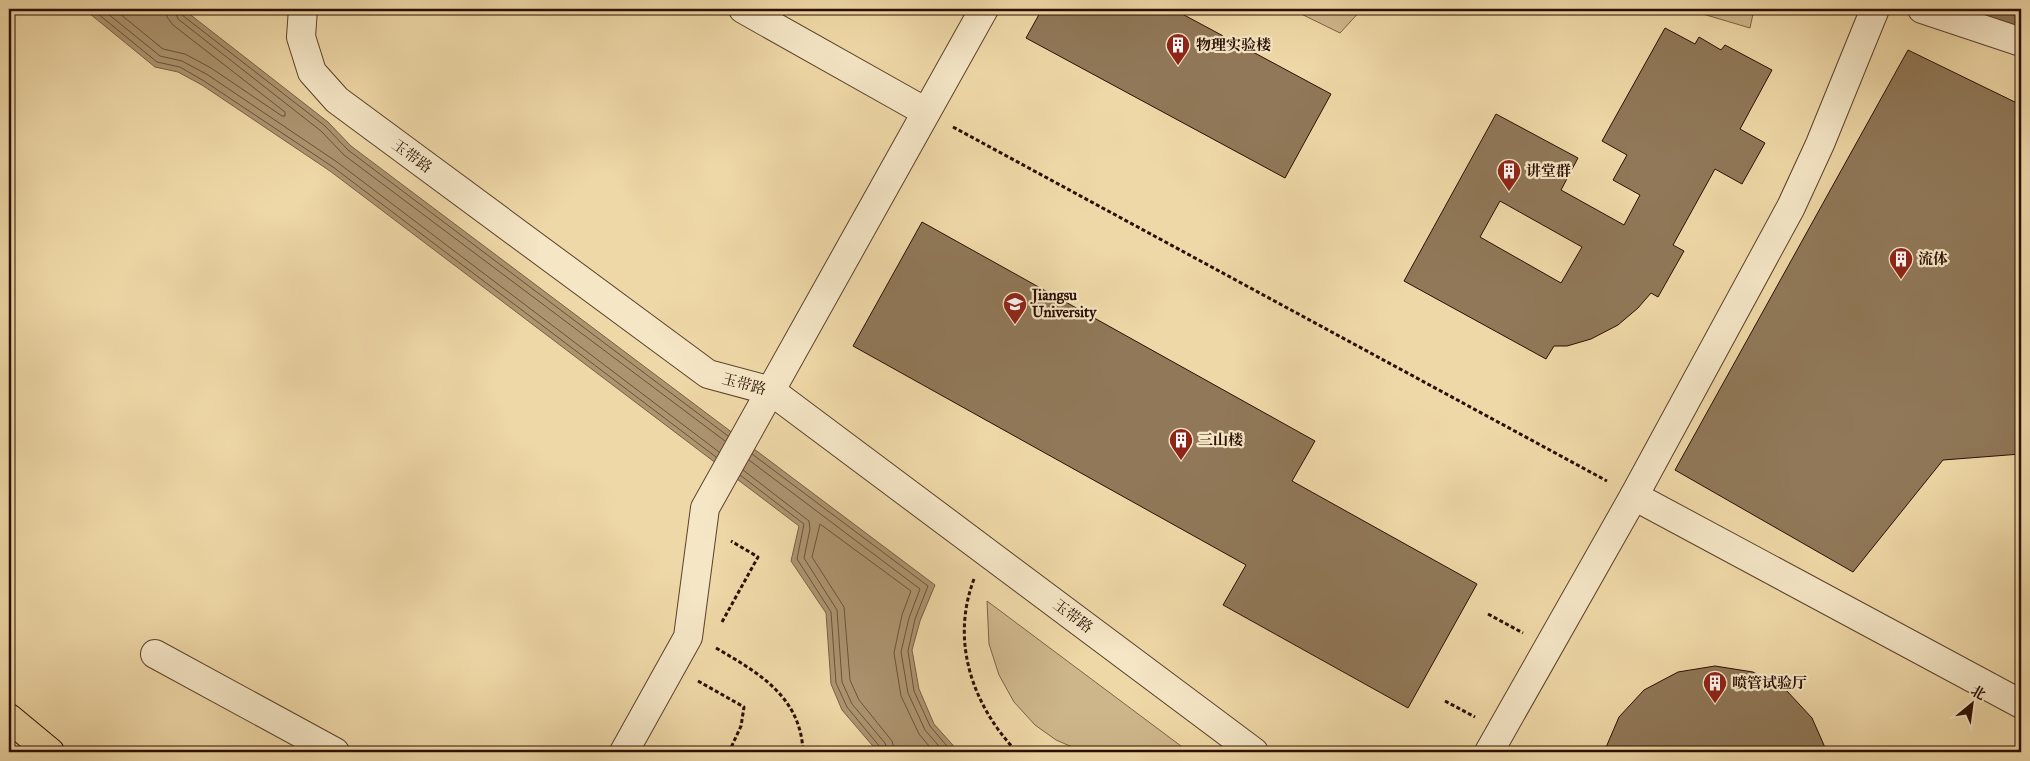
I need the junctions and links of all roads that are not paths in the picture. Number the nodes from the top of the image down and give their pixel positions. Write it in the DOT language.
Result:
graph roads {
  1 [pos="303,9"];
  2 [pos="742,9"];
  3 [pos="984,9"];
  4 [pos="1875,9"];
  5 [pos="1922,9"];
  6 [pos="2021,42"];
  7 [pos="926,112"];
  8 [pos="771,391"];
  9 [pos="1634,496"];
  10 [pos="155,654"];
  11 [pos="2021,704"];
  12 [pos="9,718"];
  13 [pos="50,752"];
  14 [pos="334,752"];
  15 [pos="624,752"];
  16 [pos="1254,752"];
  17 [pos="1489,752"];
  1 -- 8 [label="lane, 玉带路"];
  2 -- 7 [label="lane"];
  3 -- 7 [label="lane"];
  4 -- 9 [label="lane"];
  5 -- 6 [label="lane"];
  7 -- 8 [label="lane"];
  8 -- 15 [label="lane"];
  8 -- 16 [label="lane, 玉带路"];
  9 -- 11 [label="lane"];
  9 -- 17 [label="lane"];
  10 -- 14 [label="lane"];
  12 -- 13 [label="main road"];
}
